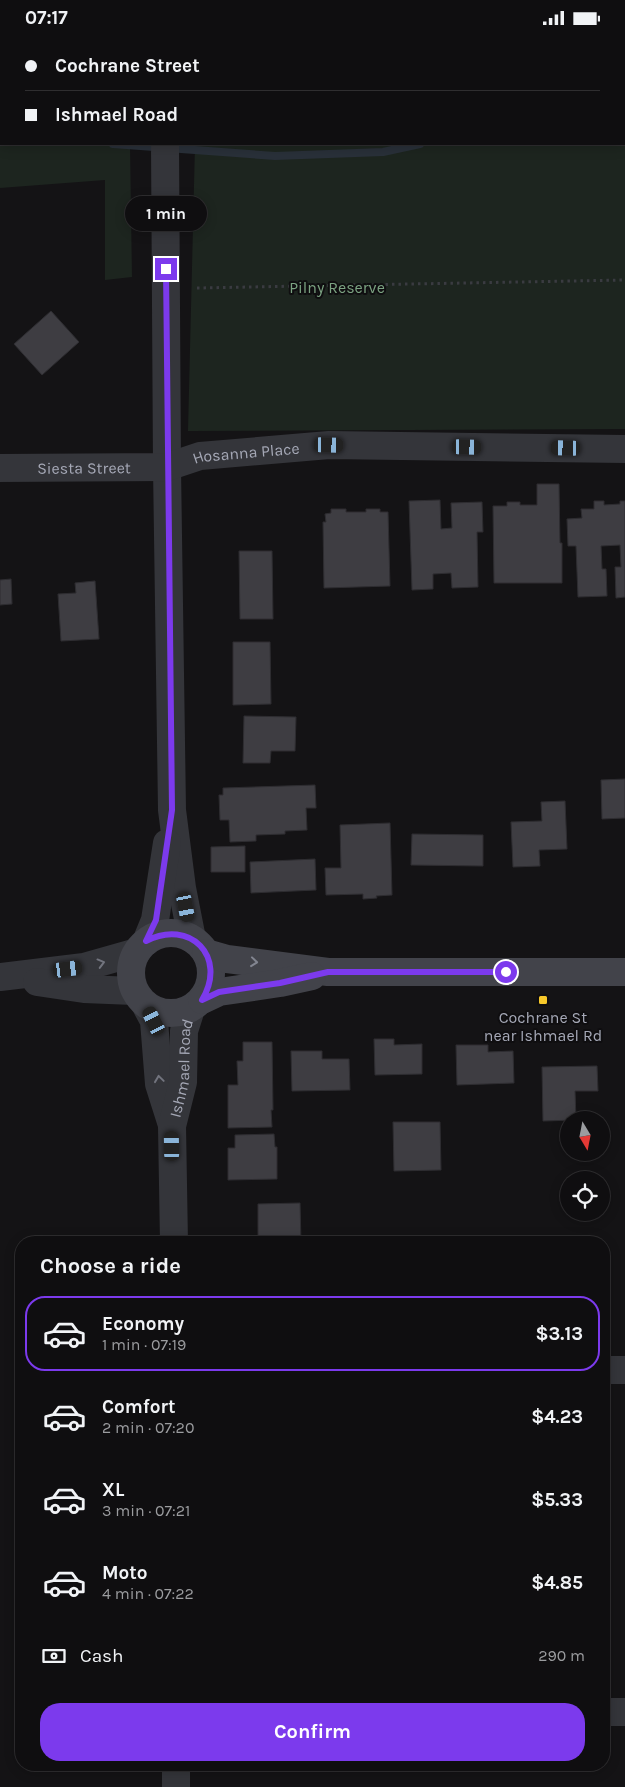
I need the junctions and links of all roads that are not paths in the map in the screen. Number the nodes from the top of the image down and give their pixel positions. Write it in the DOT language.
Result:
graph roads {
  1 [pos="165,157"];
  2 [pos="625,449"];
  3 [pos="167,467"];
  4 [pos="0,468"];
  5 [pos="172,810"];
  6 [pos="199,946"];
  7 [pos="142,947"];
  8 [pos="328,972"];
  9 [pos="625,972"];
  10 [pos="1,977"];
  11 [pos="140,998"];
  12 [pos="196,1004"];
  13 [pos="172,1126"];
  14 [pos="174,1236"];
  15 [pos="610,1370"];
  16 [pos="625,1370"];
  17 [pos="625,1712"];
  18 [pos="610,1713"];
  19 [pos="176,1771"];
  20 [pos="176,1787"];
  1 -- 3 [label="street"];
  2 -- 3 [label="street, Hosanna Place"];
  3 -- 4 [label="street, Siesta Street"];
  3 -- 5 [label="street"];
  5 -- 6 [label="street"];
  5 -- 7 [label="street"];
  6 -- 7 [label="street"];
  6 -- 8 [label="street, one-way"];
  6 -- 12 [label="street"];
  10 -- 7 [label="street, one-way"];
  7 -- 11 [label="street"];
  8 -- 9 [label="street"];
  8 -- 12 [label="street"];
  10 -- 11 [label="street"];
  11 -- 12 [label="street"];
  13 -- 11 [label="street, Ishmael Road, one-way"];
  12 -- 13 [label="street, Ishmael Road"];
  13 -- 14 [label="street, Ishmael Road"];
  15 -- 16 [label="street"];
  17 -- 18 [label="street"];
  19 -- 20 [label="street"];
}
